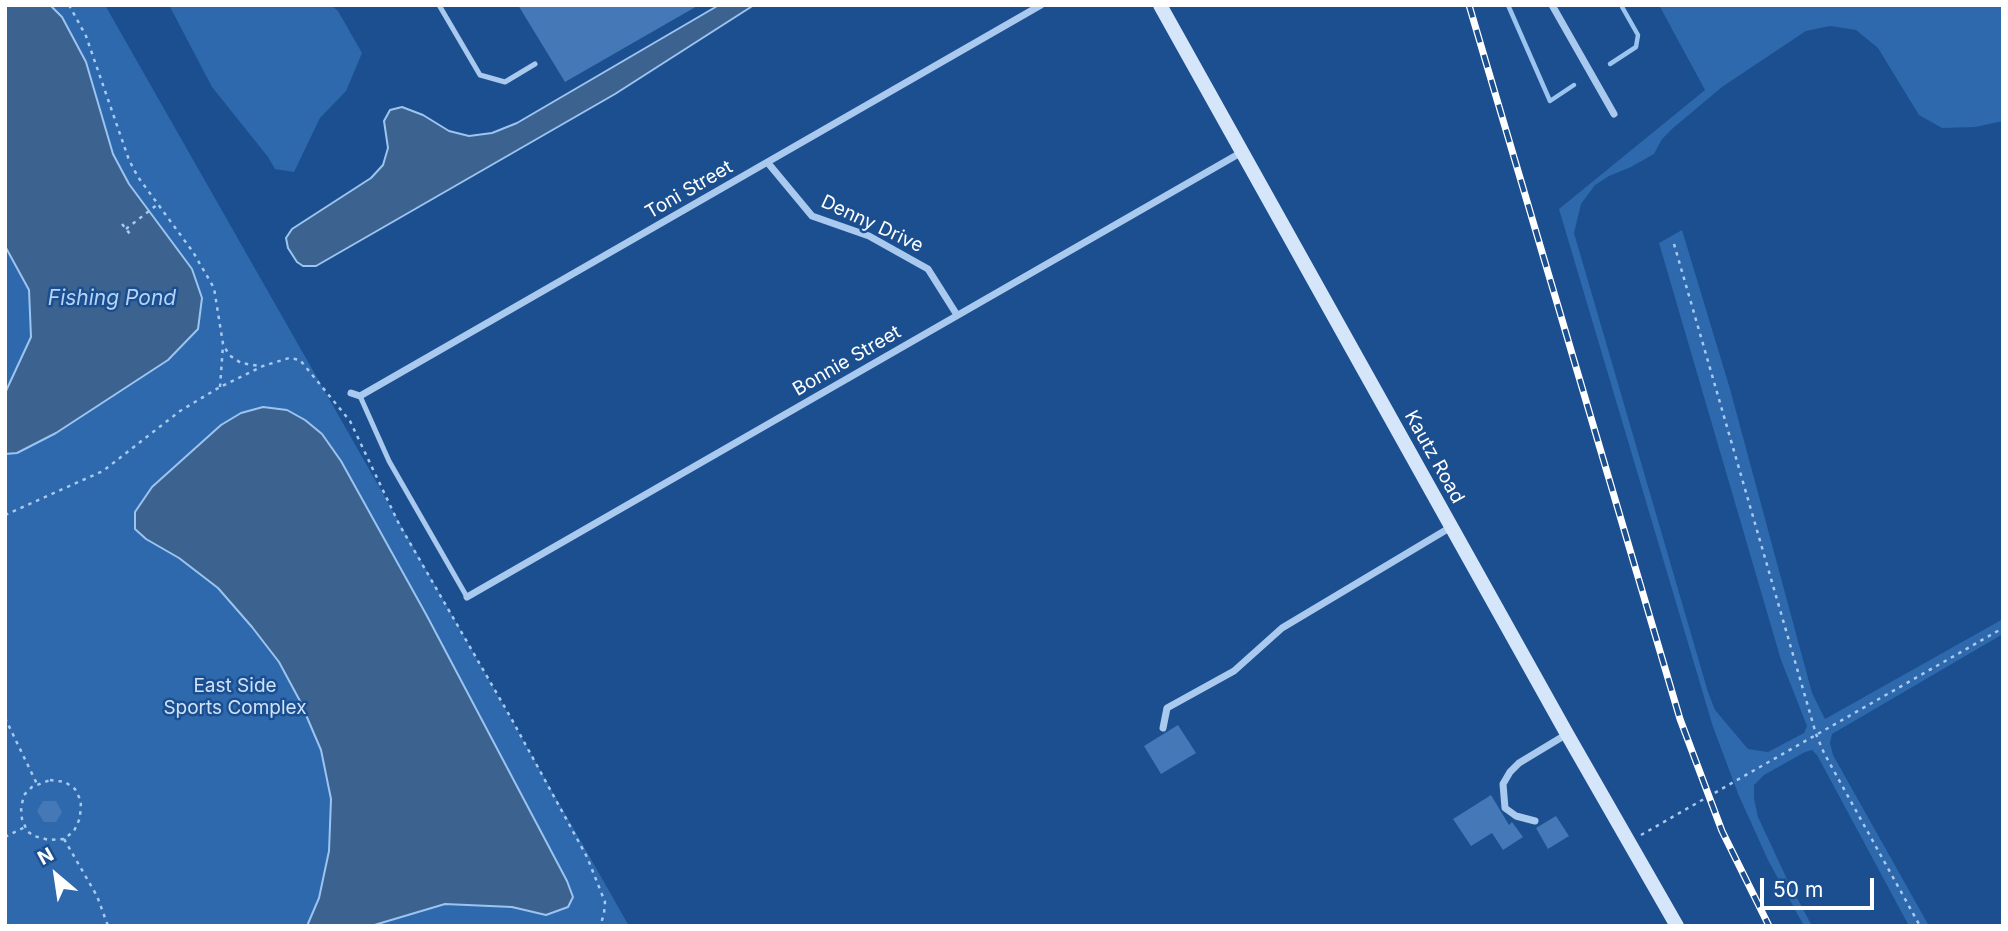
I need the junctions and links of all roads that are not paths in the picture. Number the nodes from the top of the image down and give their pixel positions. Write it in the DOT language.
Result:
graph roads {
  1 [pos="439,5"];
  2 [pos="1041,5"];
  3 [pos="1160,5"];
  4 [pos="1552,5"];
  5 [pos="535,64"];
  6 [pos="1614,114"];
  7 [pos="1242,152"];
  8 [pos="768,163"];
  9 [pos="957,316"];
  10 [pos="351,393"];
  11 [pos="360,396"];
  12 [pos="1451,527"];
  13 [pos="467,597"];
  14 [pos="1163,728"];
  15 [pos="1567,734"];
  16 [pos="1535,821"];
  17 [pos="1677,926"];
  1 -- 5 [label="lane"];
  2 -- 8 [label="street, Toni Street"];
  3 -- 7 [label="street, Kautz Road"];
  4 -- 6 [label="street"];
  7 -- 9 [label="street, Bonnie Street"];
  7 -- 12 [label="street, Kautz Road"];
  8 -- 9 [label="street, Denny Drive"];
  8 -- 11 [label="street, Toni Street"];
  9 -- 13 [label="street, Bonnie Street"];
  10 -- 11 [label="street"];
  11 -- 13 [label="lane"];
  12 -- 14 [label="street"];
  12 -- 15 [label="street, Kautz Road"];
  15 -- 16 [label="street"];
  15 -- 17 [label="street, Kautz Road"];
}
